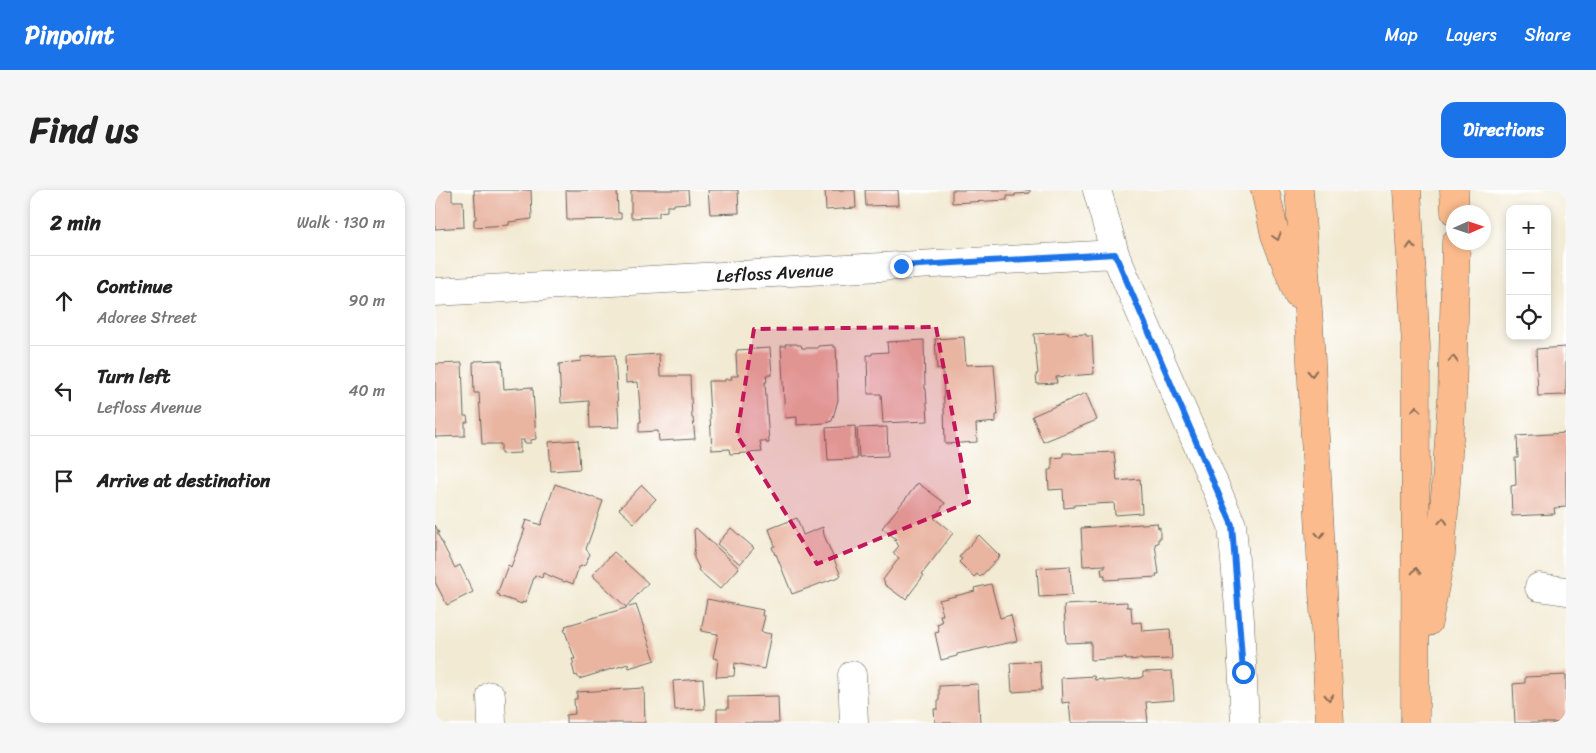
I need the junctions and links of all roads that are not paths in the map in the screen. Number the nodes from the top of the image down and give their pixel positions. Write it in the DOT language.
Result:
graph roads {
  1 [pos="1097,190"];
  2 [pos="1265,190"];
  3 [pos="1299,190"];
  4 [pos="1407,190"];
  5 [pos="1455,190"];
  6 [pos="1455,205"];
  7 [pos="1455,250"];
  8 [pos="1115,254"];
  9 [pos="435,292"];
  10 [pos="1309,324"];
  11 [pos="1539,587"];
  12 [pos="1566,591"];
  13 [pos="852,675"];
  14 [pos="1415,690"];
  15 [pos="491,696"];
  16 [pos="492,723"];
  17 [pos="854,723"];
  18 [pos="1245,723"];
  19 [pos="1330,723"];
  20 [pos="1415,723"];
  1 -- 8 [label="street"];
  2 -- 10 [label="highway, one-way"];
  3 -- 10 [label="highway"];
  14 -- 4 [label="highway, one-way"];
  5 -- 6 [label="highway"];
  14 -- 7 [label="highway, one-way"];
  8 -- 9 [label="street, Lefloss Avenue"];
  8 -- 18 [label="street"];
  10 -- 19 [label="highway, one-way"];
  11 -- 12 [label="street"];
  13 -- 17 [label="street"];
  14 -- 20 [label="highway"];
  15 -- 16 [label="street"];
}
